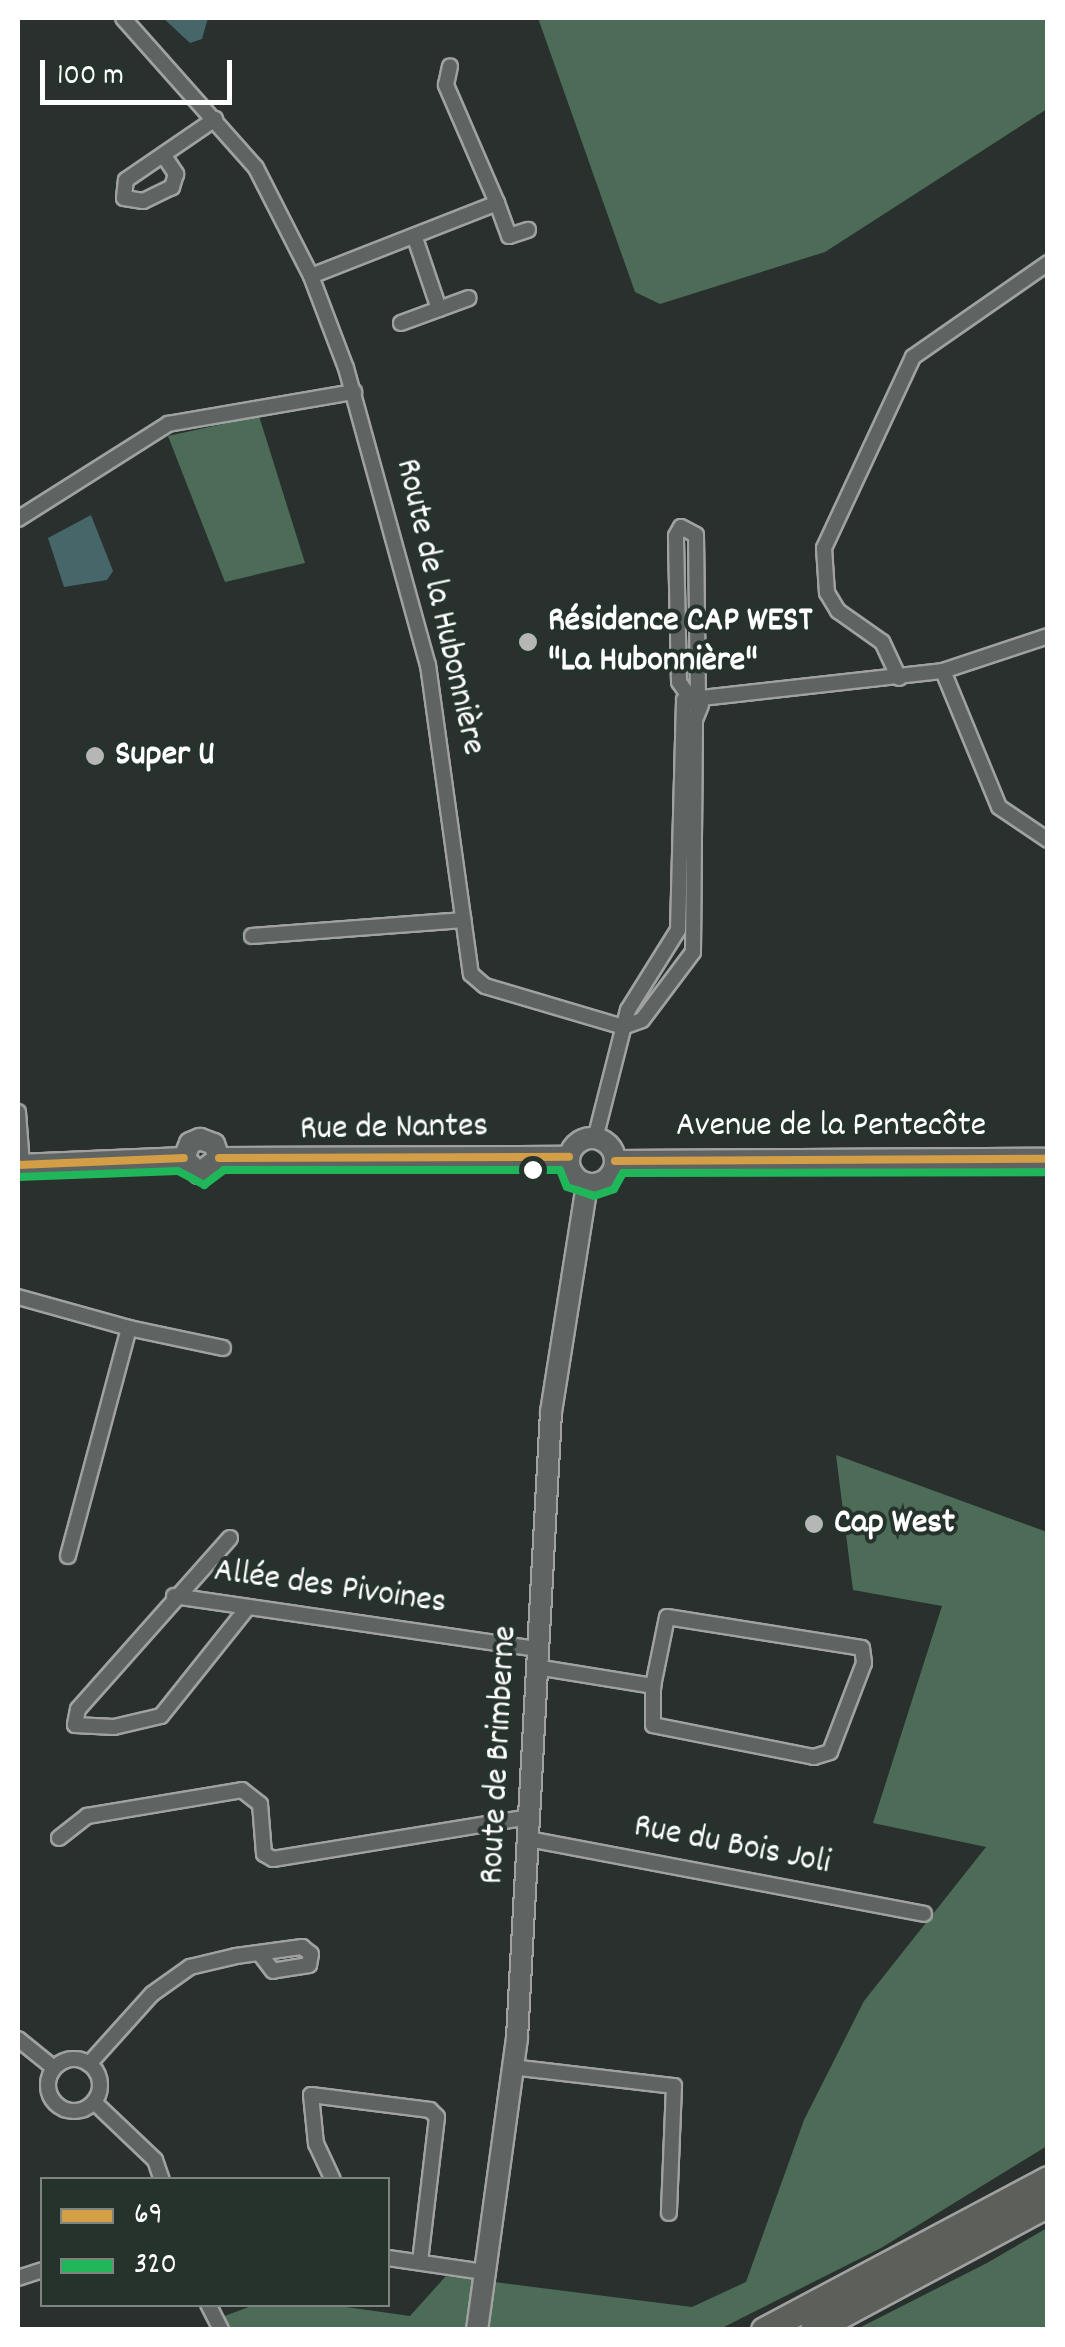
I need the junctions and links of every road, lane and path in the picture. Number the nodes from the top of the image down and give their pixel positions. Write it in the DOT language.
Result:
graph roads {
  1 [pos="123,18"];
  2 [pos="450,66"];
  3 [pos="215,118"];
  4 [pos="164,156"];
  5 [pos="496,204"];
  6 [pos="528,230"];
  7 [pos="415,238"];
  8 [pos="1048,263"];
  9 [pos="311,276"];
  10 [pos="469,298"];
  11 [pos="439,308"];
  12 [pos="401,323"];
  13 [pos="354,392"];
  14 [pos="18,519"];
  15 [pos="1048,636"];
  16 [pos="943,671"];
  17 [pos="899,678"];
  18 [pos="691,704"];
  19 [pos="1048,840"];
  20 [pos="463,920"];
  21 [pos="252,936"];
  22 [pos="656,967"];
  23 [pos="675,980"];
  24 [pos="623,1027"];
  25 [pos="18,1112"];
  26 [pos="596,1139"];
  27 [pos="570,1158"];
  28 [pos="1048,1159"];
  29 [pos="615,1162"];
  30 [pos="20,1165"];
  31 [pos="587,1184"];
  32 [pos="18,1297"];
  33 [pos="129,1328"];
  34 [pos="223,1348"];
  35 [pos="230,1538"];
  36 [pos="68,1556"];
  37 [pos="174,1596"];
  38 [pos="248,1607"];
  39 [pos="536,1658"];
  40 [pos="653,1686"];
  41 [pos="529,1828"];
  42 [pos="60,1838"];
  43 [pos="924,1914"];
  44 [pos="260,1954"];
  45 [pos="18,2039"];
  46 [pos="89,2064"];
  47 [pos="512,2066"];
  48 [pos="54,2068"];
  49 [pos="94,2102"];
  50 [pos="161,2177"];
  51 [pos="332,2177"];
  52 [pos="1048,2179"];
  53 [pos="1048,2204"];
  54 [pos="669,2213"];
  55 [pos="390,2258"];
  56 [pos="420,2262"];
  57 [pos="484,2272"];
  58 [pos="210,2307"];
  59 [pos="221,2330"];
  60 [pos="477,2330"];
  61 [pos="764,2330"];
  62 [pos="813,2330"];
  1 -- 3 [label="street, Route de la Hubonnière"];
  2 -- 5 [label="street"];
  3 -- 4 [label="street"];
  3 -- 9 [label="street, Route de la Hubonnière"];
  5 -- 6 [label="street"];
  5 -- 7 [label="street"];
  7 -- 9 [label="street"];
  7 -- 11 [label="street"];
  8 -- 17 [label="street"];
  9 -- 13 [label="street, Route de la Hubonnière"];
  10 -- 11 [label="street"];
  11 -- 12 [label="street"];
  13 -- 14 [label="street"];
  13 -- 20 [label="street, Route de la Hubonnière"];
  15 -- 16 [label="street"];
  16 -- 17 [label="street"];
  16 -- 19 [label="street"];
  17 -- 18 [label="street"];
  18 -- 18 [label="street"];
  18 -- 22 [label="street"];
  18 -- 23 [label="street"];
  20 -- 21 [label="street"];
  20 -- 24 [label="street, Route de la Hubonnière"];
  22 -- 23 [label="street"];
  22 -- 24 [label="street"];
  23 -- 24 [label="street"];
  24 -- 26 [label="street"];
  25 -- 30 [label="street"];
  26 -- 27 [label="main road"];
  26 -- 29 [label="main road"];
  27 -- 30 [label="main road, Rue de Nantes"];
  27 -- 31 [label="main road"];
  28 -- 29 [label="main road, Avenue de la Pentecôte"];
  29 -- 31 [label="main road"];
  31 -- 39 [label="main road, Route de Brimberne"];
  32 -- 33 [label="street"];
  33 -- 34 [label="street"];
  33 -- 36 [label="street"];
  35 -- 37 [label="street"];
  37 -- 38 [label="street, Allée des Pivoines"];
  37 -- 38 [label="street"];
  38 -- 39 [label="street, Allée des Pivoines"];
  39 -- 40 [label="street, Allée des Pivoines"];
  39 -- 41 [label="main road, Route de Brimberne"];
  40 -- 40 [label="street"];
  41 -- 42 [label="street"];
  41 -- 43 [label="street, Rue du Bois Joli"];
  41 -- 47 [label="main road, Route de Brimberne"];
  44 -- 46 [label="street"];
  45 -- 48 [label="street"];
  46 -- 48 [label="street"];
  46 -- 49 [label="street"];
  47 -- 54 [label="street"];
  47 -- 57 [label="main road, Route de Brimberne"];
  48 -- 49 [label="street"];
  49 -- 50 [label="street"];
  51 -- 56 [label="street"];
  52 -- 61 [label="highway"];
  53 -- 62 [label="highway"];
  55 -- 56 [label="street"];
  56 -- 57 [label="street"];
  57 -- 60 [label="main road, Route de Brimberne"];
  58 -- 59 [label="street"];
}
